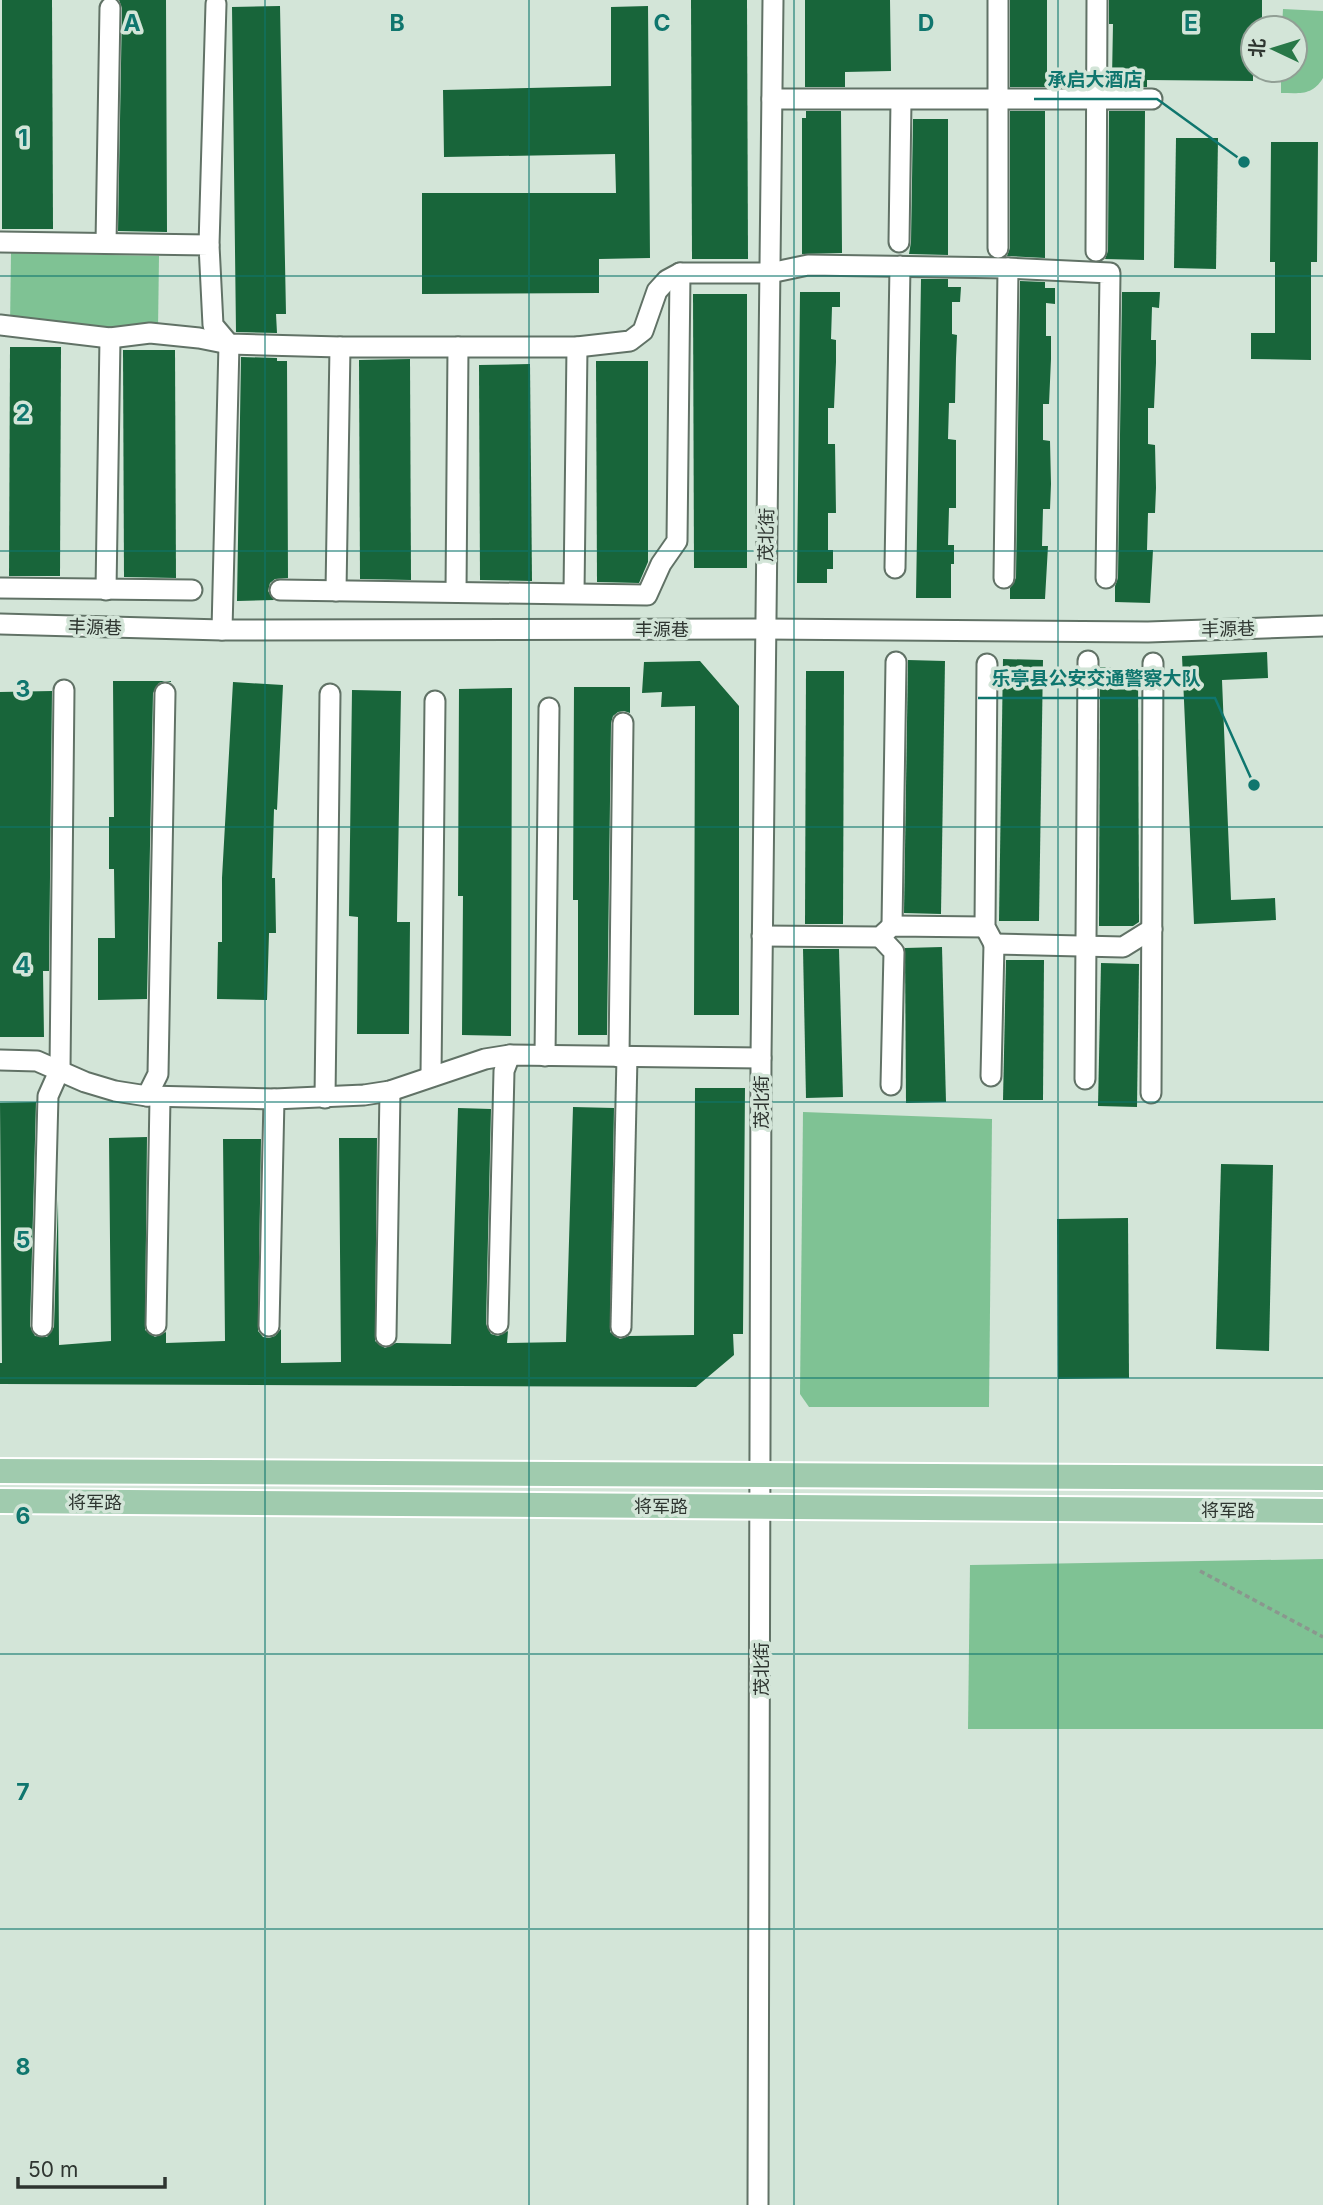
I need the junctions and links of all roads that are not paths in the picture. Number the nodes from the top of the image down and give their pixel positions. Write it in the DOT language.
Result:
graph roads {
  1 [pos="773,0"];
  2 [pos="998,0"];
  3 [pos="1097,0"];
  4 [pos="216,4"];
  5 [pos="110,8"];
  6 [pos="772,99"];
  7 [pos="997,99"];
  8 [pos="1097,99"];
  9 [pos="1152,99"];
  10 [pos="901,100"];
  11 [pos="0,242"];
  12 [pos="899,242"];
  13 [pos="106,243"];
  14 [pos="209,245"];
  15 [pos="998,248"];
  16 [pos="1096,251"];
  17 [pos="900,266"];
  18 [pos="1008,268"];
  19 [pos="680,273"];
  20 [pos="770,273"];
  21 [pos="0,325"];
  22 [pos="110,338"];
  23 [pos="229,344"];
  24 [pos="340,347"];
  25 [pos="458,347"];
  26 [pos="577,347"];
  27 [pos="895,568"];
  28 [pos="1004,578"];
  29 [pos="1107,578"];
  30 [pos="0,588"];
  31 [pos="106,590"];
  32 [pos="192,590"];
  33 [pos="280,590"];
  34 [pos="335,591"];
  35 [pos="456,592"];
  36 [pos="574,593"];
  37 [pos="0,624"];
  38 [pos="1323,626"];
  39 [pos="764,629"];
  40 [pos="222,630"];
  41 [pos="1088,661"];
  42 [pos="896,662"];
  43 [pos="1153,663"];
  44 [pos="987,664"];
  45 [pos="64,690"];
  46 [pos="165,693"];
  47 [pos="330,694"];
  48 [pos="435,701"];
  49 [pos="549,708"];
  50 [pos="623,723"];
  51 [pos="1152,929"];
  52 [pos="886,932"];
  53 [pos="762,936"];
  54 [pos="990,936"];
  55 [pos="1086,946"];
  56 [pos="510,1055"];
  57 [pos="545,1056"];
  58 [pos="623,1057"];
  59 [pos="761,1058"];
  60 [pos="0,1060"];
  61 [pos="60,1069"];
  62 [pos="431,1075"];
  63 [pos="991,1076"];
  64 [pos="1085,1079"];
  65 [pos="891,1085"];
  66 [pos="390,1091"];
  67 [pos="1151,1093"];
  68 [pos="153,1097"];
  69 [pos="325,1098"];
  70 [pos="274,1099"];
  71 [pos="498,1324"];
  72 [pos="156,1325"];
  73 [pos="42,1326"];
  74 [pos="269,1326"];
  75 [pos="621,1328"];
  76 [pos="386,1336"];
  77 [pos="0,1471"];
  78 [pos="761,1476"];
  79 [pos="1323,1478"];
  80 [pos="0,1501"];
  81 [pos="761,1507"];
  82 [pos="1323,1511"];
  83 [pos="758,2205"];
  1 -- 6 [label="street, 茂北街"];
  2 -- 7 [label="street"];
  3 -- 8 [label="street"];
  4 -- 14 [label="street"];
  5 -- 13 [label="street"];
  6 -- 10 [label="street"];
  6 -- 20 [label="street, 茂北街"];
  7 -- 8 [label="street"];
  7 -- 10 [label="street"];
  7 -- 15 [label="street"];
  8 -- 9 [label="street"];
  8 -- 16 [label="street"];
  10 -- 12 [label="street"];
  11 -- 13 [label="street"];
  13 -- 14 [label="street"];
  14 -- 23 [label="street"];
  17 -- 18 [label="street"];
  17 -- 20 [label="street"];
  17 -- 27 [label="street"];
  18 -- 28 [label="street"];
  18 -- 29 [label="street"];
  19 -- 20 [label="street"];
  19 -- 26 [label="street"];
  19 -- 36 [label="street"];
  20 -- 39 [label="street, 茂北街"];
  21 -- 22 [label="street"];
  22 -- 23 [label="street"];
  22 -- 31 [label="street"];
  23 -- 24 [label="street"];
  23 -- 40 [label="street"];
  24 -- 25 [label="street"];
  24 -- 34 [label="street"];
  25 -- 26 [label="street"];
  25 -- 35 [label="street"];
  26 -- 36 [label="street"];
  30 -- 31 [label="street"];
  31 -- 32 [label="street"];
  33 -- 34 [label="street"];
  34 -- 35 [label="street"];
  35 -- 36 [label="street"];
  37 -- 40 [label="street, 丰源巷"];
  38 -- 39 [label="street, 丰源巷"];
  39 -- 40 [label="street, 丰源巷"];
  39 -- 53 [label="street, 茂北街"];
  41 -- 55 [label="street"];
  42 -- 52 [label="street"];
  43 -- 51 [label="street"];
  44 -- 54 [label="street"];
  45 -- 61 [label="street"];
  46 -- 68 [label="street"];
  47 -- 69 [label="street"];
  48 -- 62 [label="street"];
  49 -- 57 [label="street"];
  50 -- 58 [label="street"];
  51 -- 55 [label="street"];
  51 -- 67 [label="street"];
  52 -- 53 [label="street"];
  52 -- 54 [label="street"];
  52 -- 65 [label="street"];
  53 -- 59 [label="street, 茂北街"];
  54 -- 55 [label="street"];
  54 -- 63 [label="street"];
  55 -- 64 [label="street"];
  56 -- 57 [label="street"];
  56 -- 62 [label="street"];
  56 -- 71 [label="street"];
  57 -- 58 [label="street"];
  58 -- 59 [label="street"];
  58 -- 75 [label="street"];
  59 -- 78 [label="street, 茂北街"];
  60 -- 61 [label="street"];
  61 -- 68 [label="street"];
  61 -- 73 [label="street"];
  62 -- 66 [label="street"];
  66 -- 69 [label="street"];
  66 -- 76 [label="street"];
  68 -- 70 [label="street"];
  68 -- 72 [label="street"];
  69 -- 70 [label="street"];
  70 -- 74 [label="street"];
  77 -- 78 [label="main road, 将军路"];
  78 -- 79 [label="main road, 将军路"];
  78 -- 81 [label="street, 茂北街"];
  80 -- 81 [label="main road, 将军路"];
  81 -- 82 [label="main road, 将军路"];
  81 -- 83 [label="street, 茂北街"];
}
